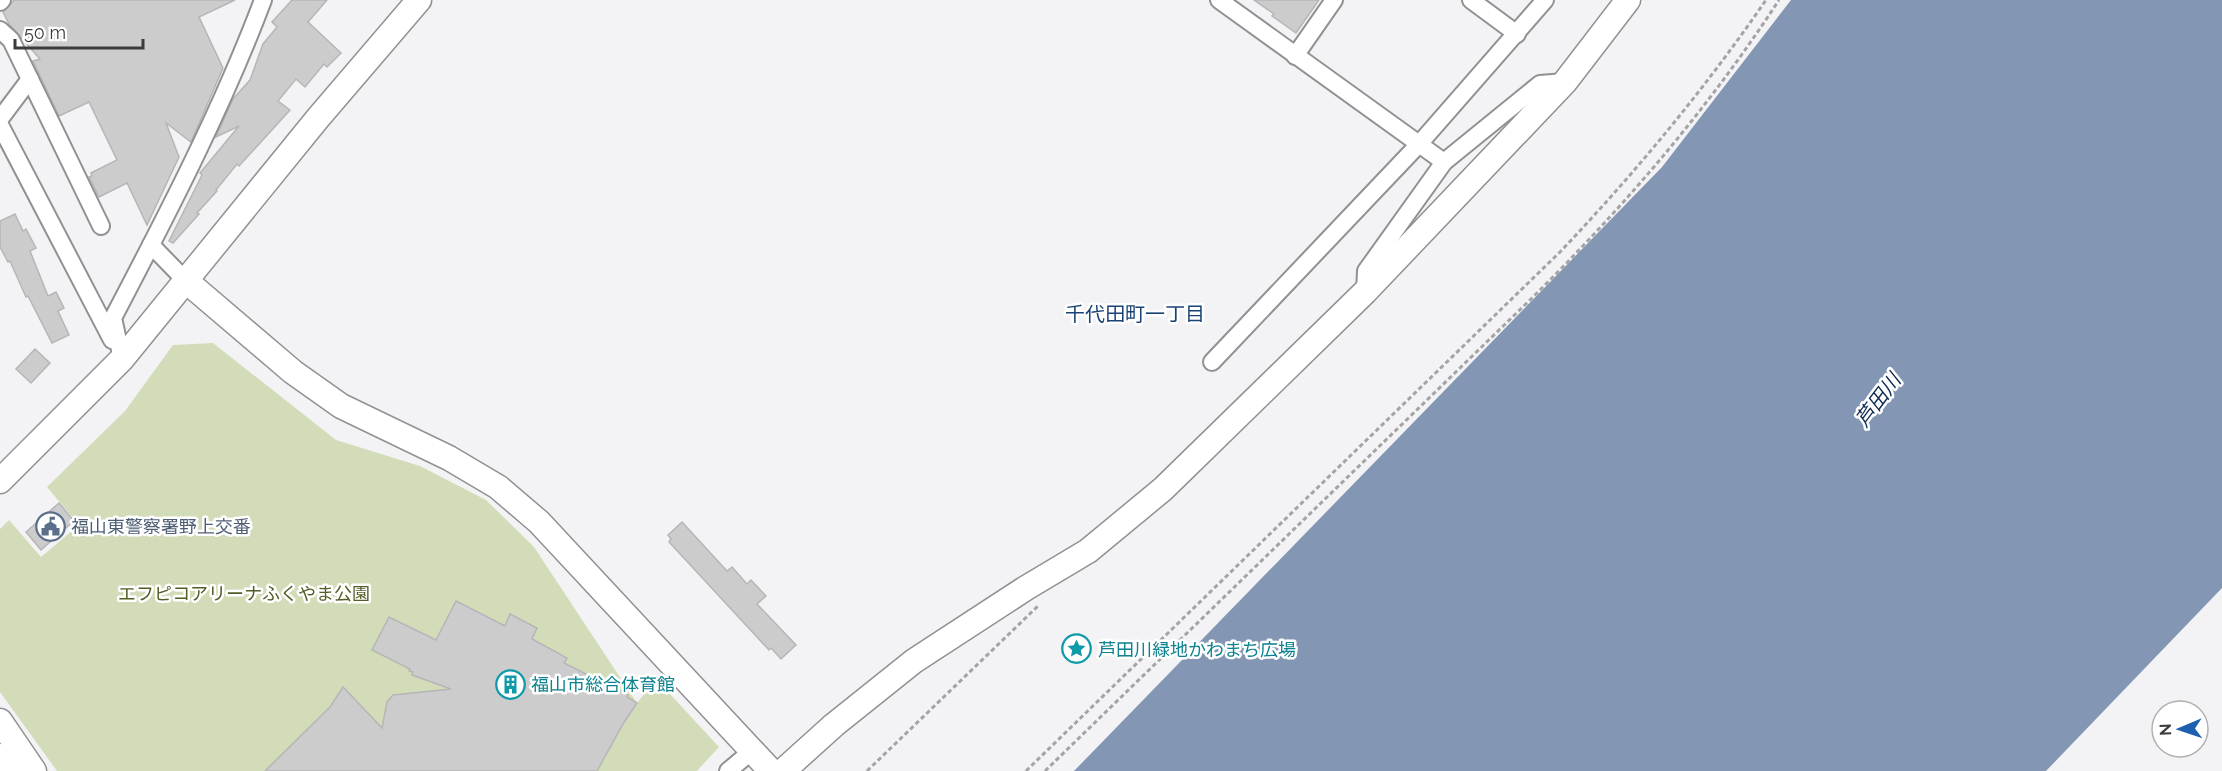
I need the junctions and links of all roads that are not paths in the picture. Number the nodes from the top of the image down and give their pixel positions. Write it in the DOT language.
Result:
graph roads {
  1 [pos="263,0"];
  2 [pos="419,0"];
  3 [pos="1219,0"];
  4 [pos="1334,0"];
  5 [pos="1470,0"];
  6 [pos="1545,0"];
  7 [pos="1628,0"];
  8 [pos="0,30"];
  9 [pos="1517,34"];
  10 [pos="1295,56"];
  11 [pos="30,79"];
  12 [pos="1566,82"];
  13 [pos="0,118"];
  14 [pos="0,125"];
  15 [pos="1420,143"];
  16 [pos="1444,162"];
  17 [pos="101,226"];
  18 [pos="151,245"];
  19 [pos="185,280"];
  20 [pos="1365,292"];
  21 [pos="122,359"];
  22 [pos="1212,362"];
  23 [pos="0,481"];
  24 [pos="0,721"];
  25 [pos="752,751"];
  26 [pos="0,756"];
  27 [pos="11,771"];
  28 [pos="34,771"];
  29 [pos="728,771"];
  30 [pos="771,771"];
  31 [pos="783,771"];
  1 -- 18 [label="street"];
  2 -- 19 [label="street"];
  3 -- 10 [label="street"];
  4 -- 10 [label="street"];
  5 -- 9 [label="street"];
  6 -- 9 [label="street"];
  7 -- 12 [label="street"];
  8 -- 11 [label="street"];
  9 -- 15 [label="street"];
  10 -- 15 [label="street"];
  11 -- 13 [label="street"];
  11 -- 17 [label="street"];
  12 -- 16 [label="street"];
  12 -- 20 [label="street"];
  14 -- 21 [label="street"];
  15 -- 16 [label="street"];
  15 -- 22 [label="street"];
  16 -- 20 [label="street"];
  18 -- 19 [label="street"];
  18 -- 21 [label="street"];
  19 -- 21 [label="street"];
  19 -- 25 [label="street"];
  20 -- 31 [label="street"];
  21 -- 23 [label="street"];
  24 -- 28 [label="street"];
  25 -- 29 [label="street"];
  25 -- 30 [label="street"];
  26 -- 27 [label="street"];
}
